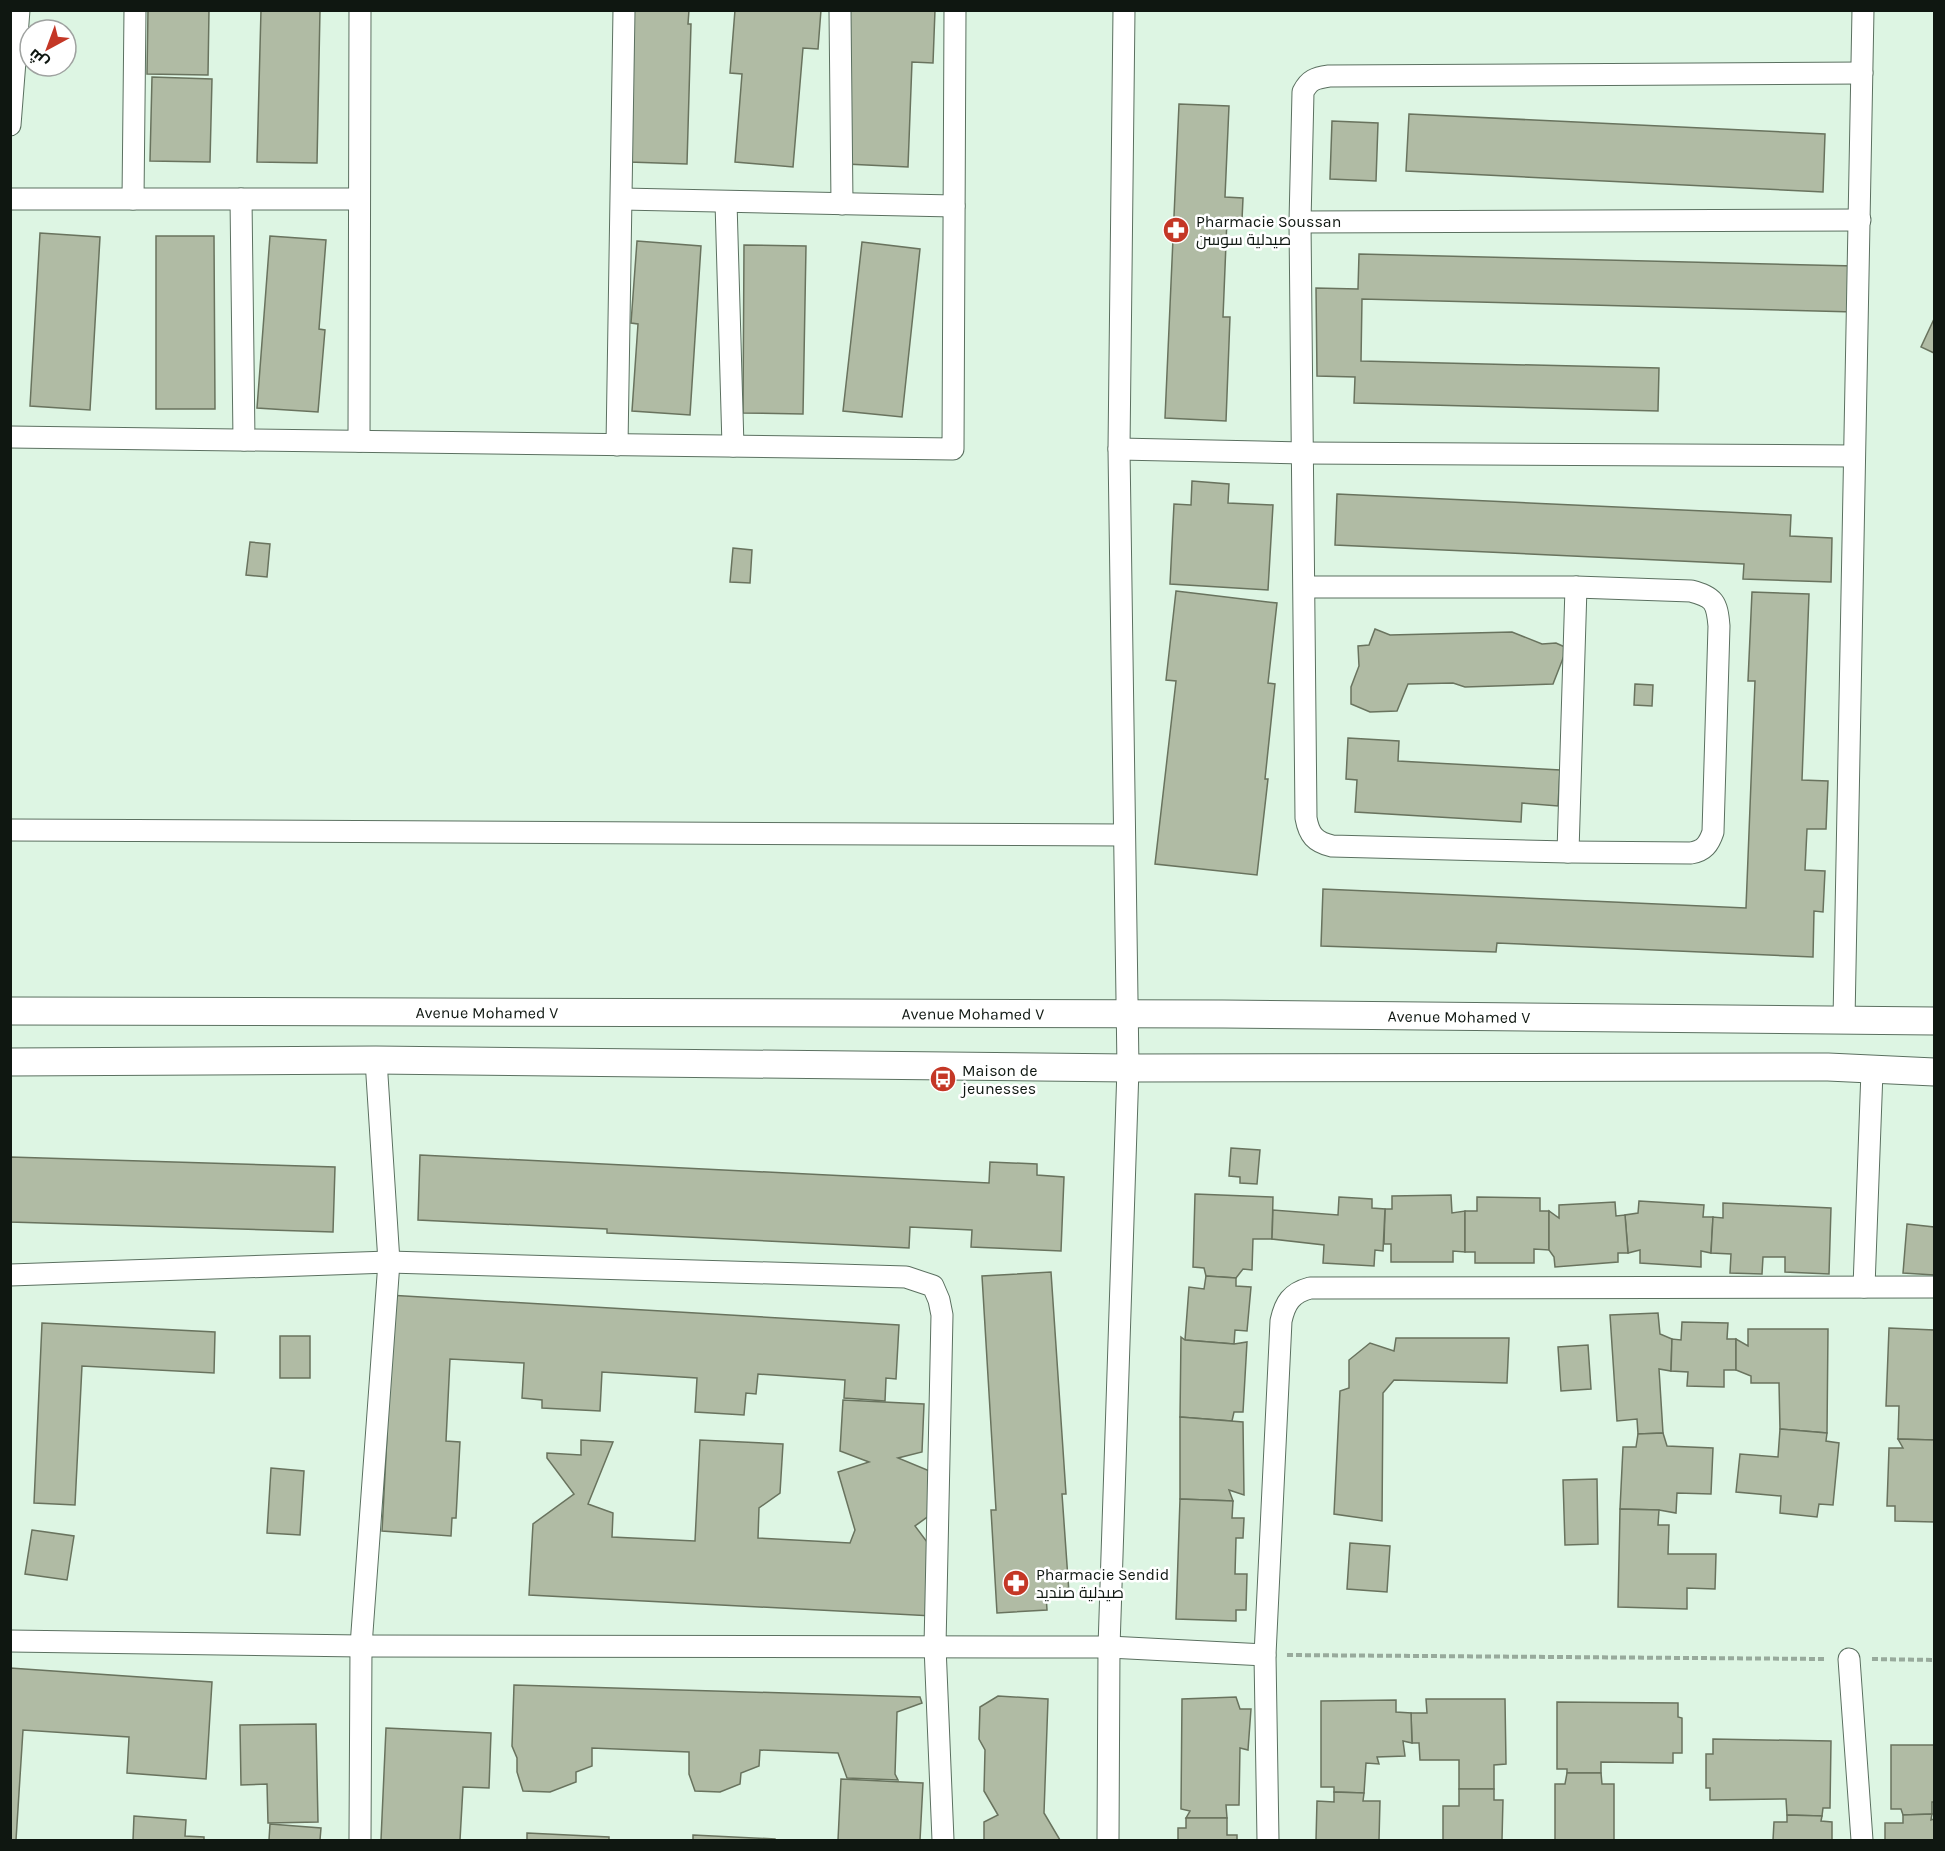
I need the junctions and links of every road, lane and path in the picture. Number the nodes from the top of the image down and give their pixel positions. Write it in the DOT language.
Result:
graph roads {
  1 [pos="19,10"];
  2 [pos="135,10"];
  3 [pos="360,10"];
  4 [pos="624,10"];
  5 [pos="840,10"];
  6 [pos="955,10"];
  7 [pos="1124,10"];
  8 [pos="1863,10"];
  9 [pos="1862,72"];
  10 [pos="10,125"];
  11 [pos="10,199"];
  12 [pos="133,199"];
  13 [pos="241,199"];
  14 [pos="359,199"];
  15 [pos="622,199"];
  16 [pos="726,202"];
  17 [pos="842,204"];
  18 [pos="954,206"];
  19 [pos="1860,220"];
  20 [pos="1300,222"];
  21 [pos="10,437"];
  22 [pos="244,440"];
  23 [pos="359,441"];
  24 [pos="618,445"];
  25 [pos="734,446"];
  26 [pos="1119,449"];
  27 [pos="1303,453"];
  28 [pos="1854,456"];
  29 [pos="1304,587"];
  30 [pos="1576,587"];
  31 [pos="10,830"];
  32 [pos="1124,835"];
  33 [pos="1568,852"];
  34 [pos="10,1011"];
  35 [pos="1127,1014"];
  36 [pos="1844,1020"];
  37 [pos="1935,1021"];
  38 [pos="376,1060"];
  39 [pos="10,1062"];
  40 [pos="1128,1068"];
  41 [pos="1872,1071"];
  42 [pos="1935,1072"];
  43 [pos="389,1262"];
  44 [pos="10,1275"];
  45 [pos="1864,1287"];
  46 [pos="1935,1287"];
  47 [pos="10,1641"];
  48 [pos="361,1646"];
  49 [pos="935,1646"];
  50 [pos="1109,1647"];
  51 [pos="1265,1654"];
  52 [pos="1849,1659"];
  53 [pos="1935,1660"];
  54 [pos="360,1840"];
  55 [pos="943,1840"];
  56 [pos="1108,1840"];
  57 [pos="1268,1840"];
  58 [pos="1862,1840"];
  1 -- 10 [label="street"];
  2 -- 12 [label="street"];
  3 -- 14 [label="street"];
  4 -- 15 [label="street"];
  5 -- 17 [label="street"];
  6 -- 18 [label="street"];
  7 -- 26 [label="street"];
  8 -- 9 [label="street"];
  9 -- 19 [label="street"];
  9 -- 20 [label="street"];
  11 -- 12 [label="street"];
  12 -- 13 [label="street"];
  13 -- 14 [label="street"];
  13 -- 22 [label="street"];
  14 -- 23 [label="street"];
  15 -- 16 [label="street"];
  15 -- 24 [label="street"];
  16 -- 17 [label="street"];
  16 -- 25 [label="street"];
  17 -- 18 [label="street"];
  18 -- 25 [label="street"];
  19 -- 20 [label="street"];
  19 -- 28 [label="street"];
  20 -- 27 [label="street"];
  21 -- 22 [label="street"];
  22 -- 23 [label="street"];
  23 -- 24 [label="street"];
  24 -- 25 [label="street"];
  26 -- 27 [label="street"];
  26 -- 32 [label="street"];
  27 -- 28 [label="street"];
  27 -- 29 [label="street"];
  28 -- 36 [label="street"];
  29 -- 30 [label="street"];
  29 -- 33 [label="street"];
  30 -- 33 [label="street"];
  30 -- 33 [label="street"];
  31 -- 32 [label="street"];
  32 -- 35 [label="street"];
  34 -- 35 [label="street, Avenue Mohamed V"];
  35 -- 36 [label="street, Avenue Mohamed V"];
  35 -- 40 [label="street"];
  36 -- 37 [label="street, Avenue Mohamed V"];
  38 -- 39 [label="street"];
  38 -- 40 [label="street"];
  38 -- 43 [label="street"];
  40 -- 41 [label="street"];
  40 -- 50 [label="street"];
  41 -- 42 [label="street"];
  41 -- 45 [label="street"];
  43 -- 44 [label="street"];
  43 -- 48 [label="street"];
  43 -- 49 [label="street"];
  45 -- 46 [label="street"];
  45 -- 51 [label="street"];
  47 -- 48 [label="street"];
  48 -- 49 [label="street"];
  48 -- 54 [label="street"];
  49 -- 50 [label="street"];
  49 -- 55 [label="street"];
  50 -- 51 [label="street"];
  50 -- 56 [label="street"];
  51 -- 52 [label="path"];
  51 -- 57 [label="street"];
  52 -- 53 [label="path"];
  52 -- 58 [label="street"];
}
